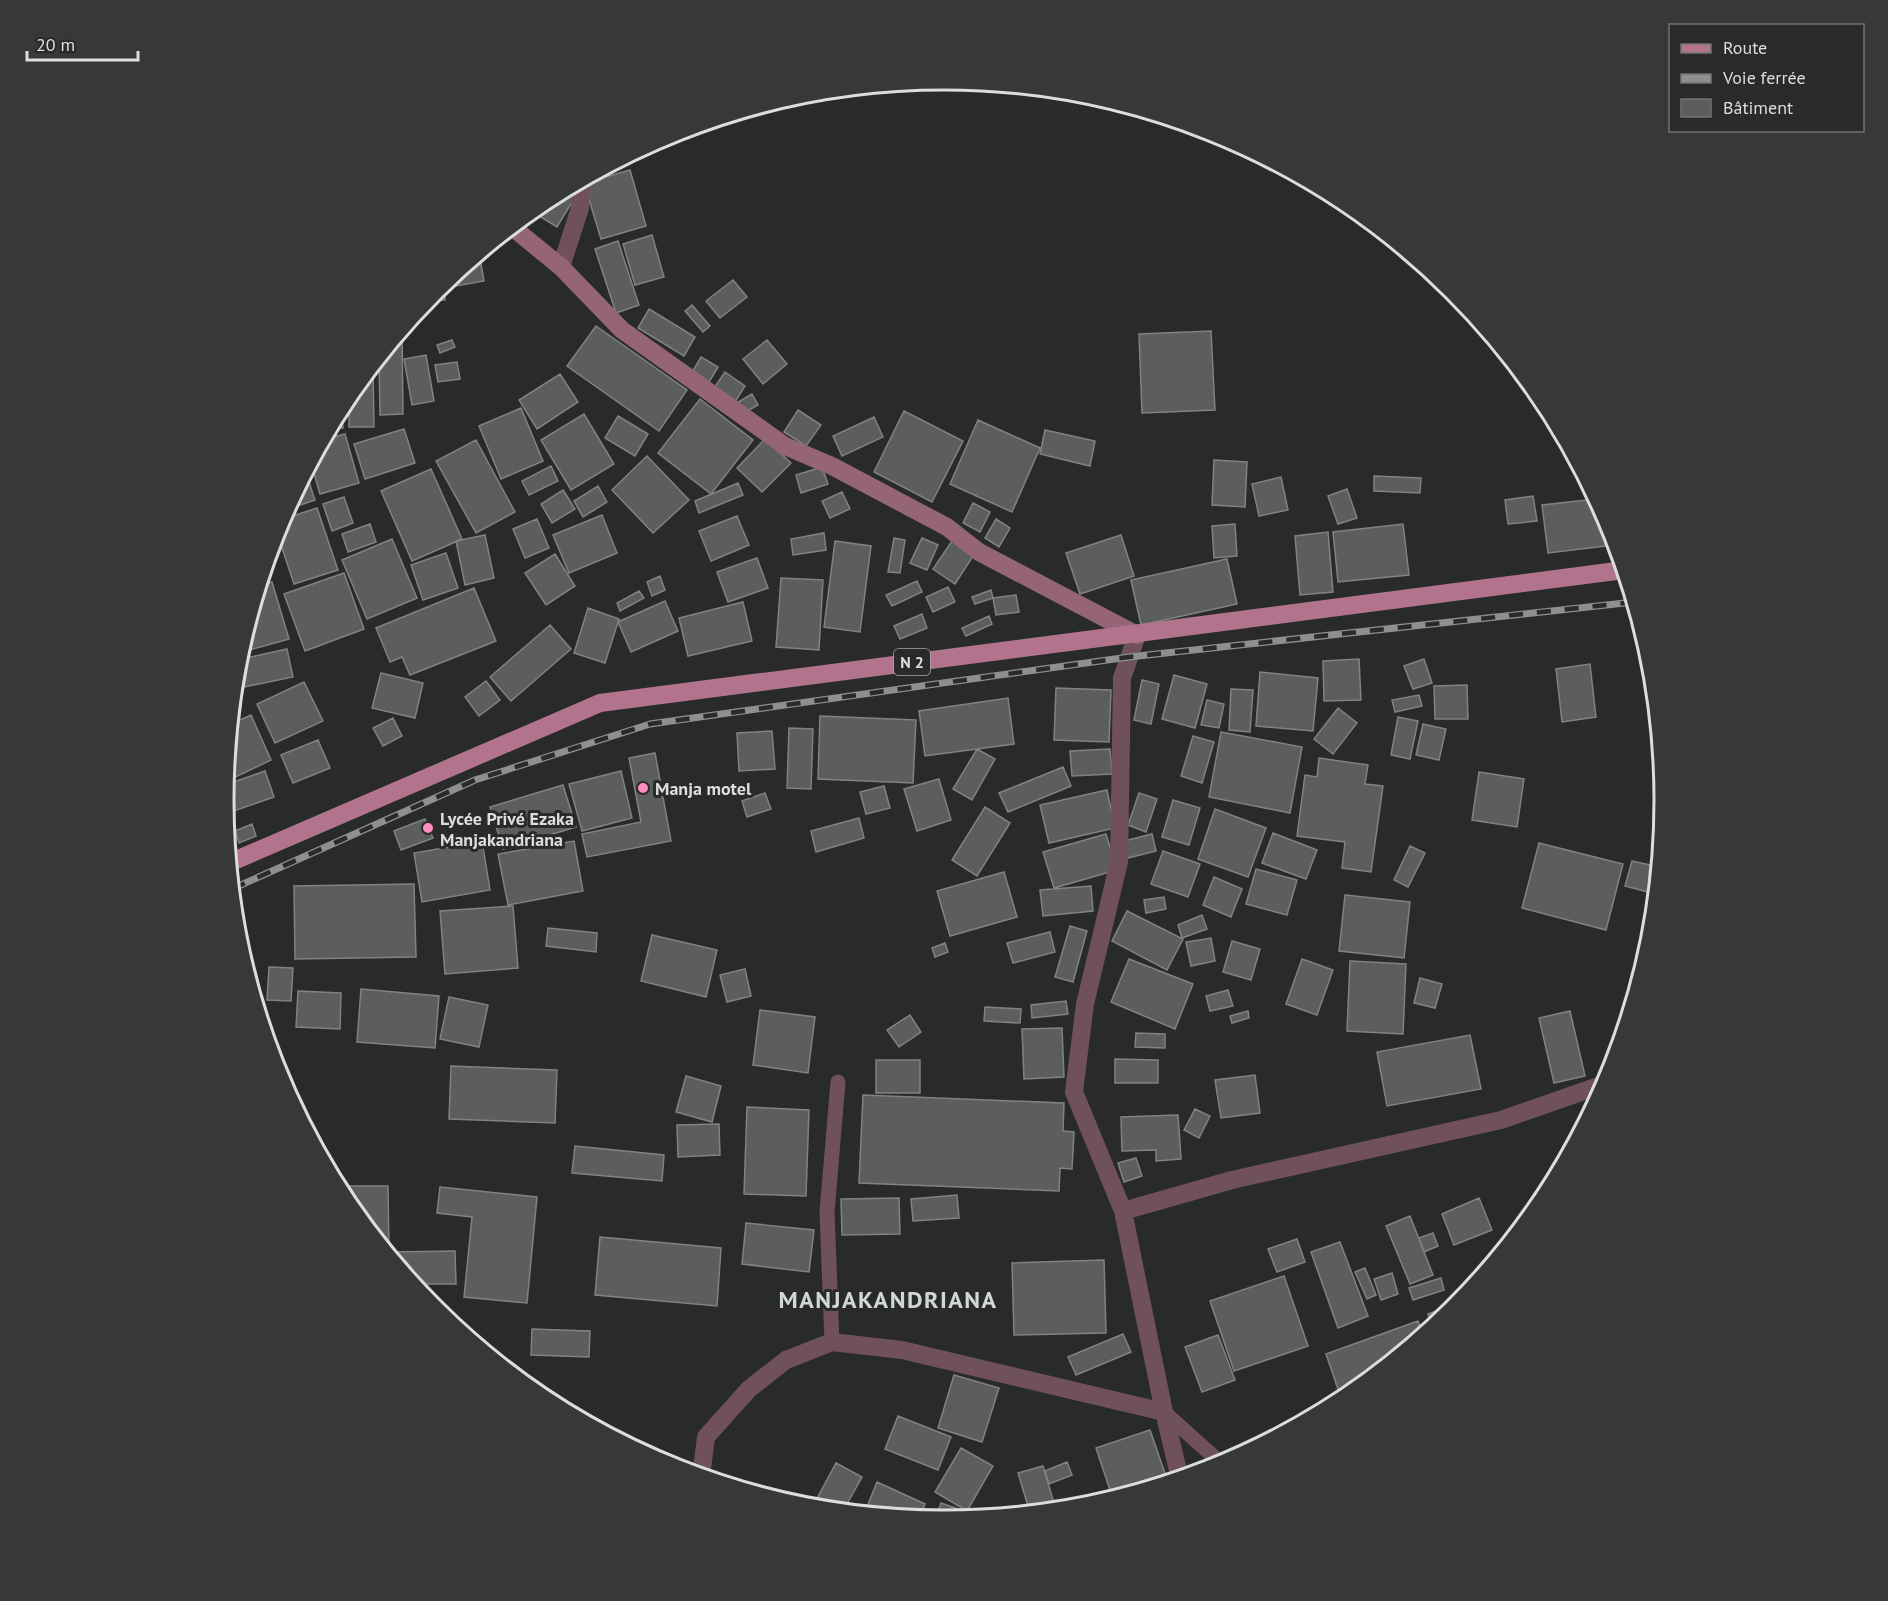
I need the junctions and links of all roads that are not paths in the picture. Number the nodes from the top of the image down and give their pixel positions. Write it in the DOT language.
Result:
graph roads {
  1 [pos="581,190"];
  2 [pos="518,232"];
  3 [pos="561,267"];
  4 [pos="1617,571"];
  5 [pos="1137,635"];
  6 [pos="236,860"];
  7 [pos="838,1082"];
  8 [pos="1593,1088"];
  9 [pos="1123,1211"];
  10 [pos="832,1342"];
  11 [pos="1164,1412"];
  12 [pos="1215,1457"];
  13 [pos="702,1468"];
  14 [pos="1178,1471"];
  1 -- 3 [label="street"];
  2 -- 3 [label="street"];
  3 -- 5 [label="street"];
  4 -- 5 [label="main road, N 2"];
  5 -- 6 [label="main road, N 2"];
  5 -- 9 [label="street"];
  7 -- 10 [label="lane"];
  8 -- 9 [label="street"];
  9 -- 11 [label="street"];
  10 -- 11 [label="street"];
  10 -- 13 [label="street"];
  11 -- 12 [label="lane"];
  11 -- 14 [label="street"];
}
